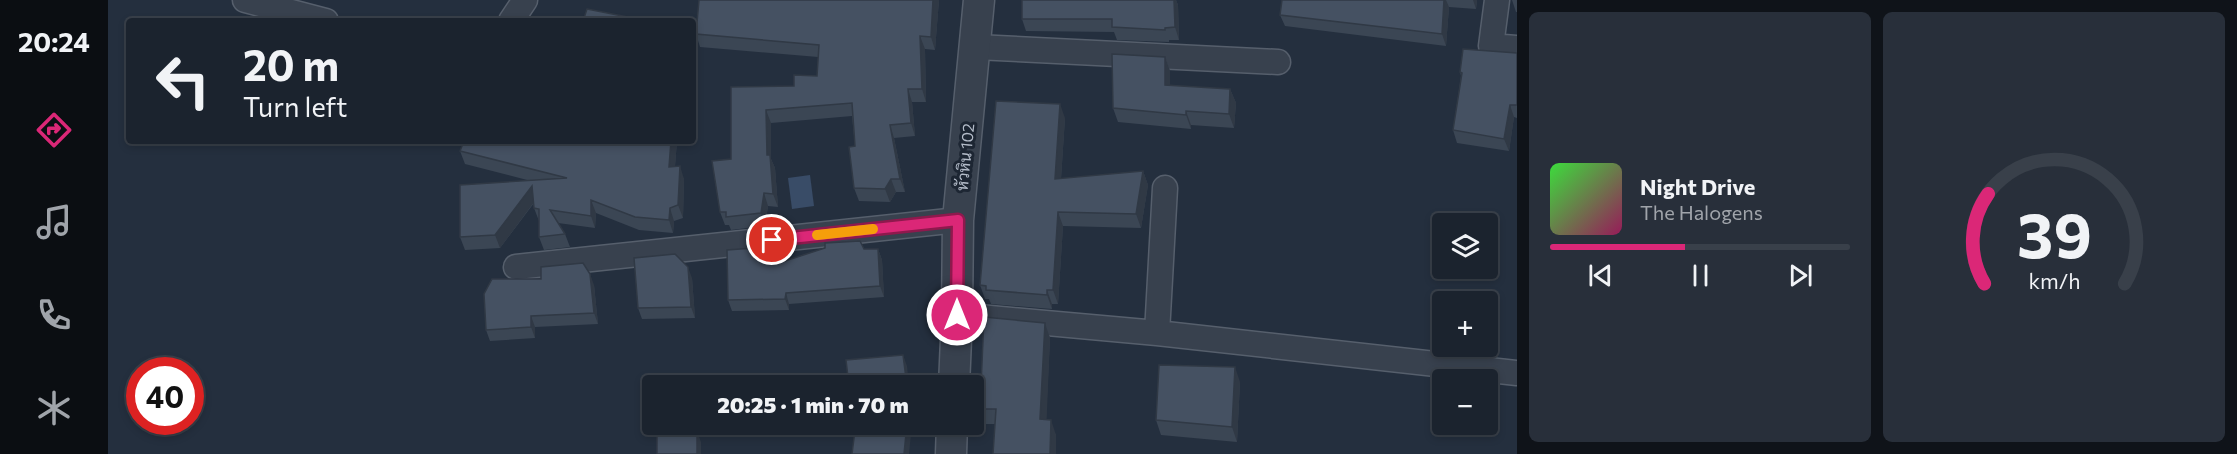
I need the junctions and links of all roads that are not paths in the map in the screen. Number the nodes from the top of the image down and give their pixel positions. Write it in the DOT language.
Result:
graph roads {
  1 [pos="245,0"];
  2 [pos="525,0"];
  3 [pos="979,0"];
  4 [pos="1497,0"];
  5 [pos="314,18"];
  6 [pos="513,18"];
  7 [pos="976,47"];
  8 [pos="1517,48"];
  9 [pos="1278,62"];
  10 [pos="1165,188"];
  11 [pos="958,220"];
  12 [pos="516,267"];
  13 [pos="957,315"];
  14 [pos="1157,333"];
  15 [pos="1517,373"];
  16 [pos="954,375"];
  17 [pos="952,435"];
  18 [pos="951,454"];
  1 -- 5 [label="street"];
  2 -- 6 [label="street"];
  3 -- 7 [label="street, หัวหิน 102"];
  4 -- 8 [label="street"];
  7 -- 9 [label="street"];
  7 -- 11 [label="street, หัวหิน 102"];
  10 -- 14 [label="street"];
  11 -- 12 [label="street"];
  11 -- 13 [label="street, หัวหิน 102"];
  13 -- 14 [label="street"];
  13 -- 16 [label="street, หัวหิน 102"];
  14 -- 15 [label="street"];
  17 -- 18 [label="street"];
}
